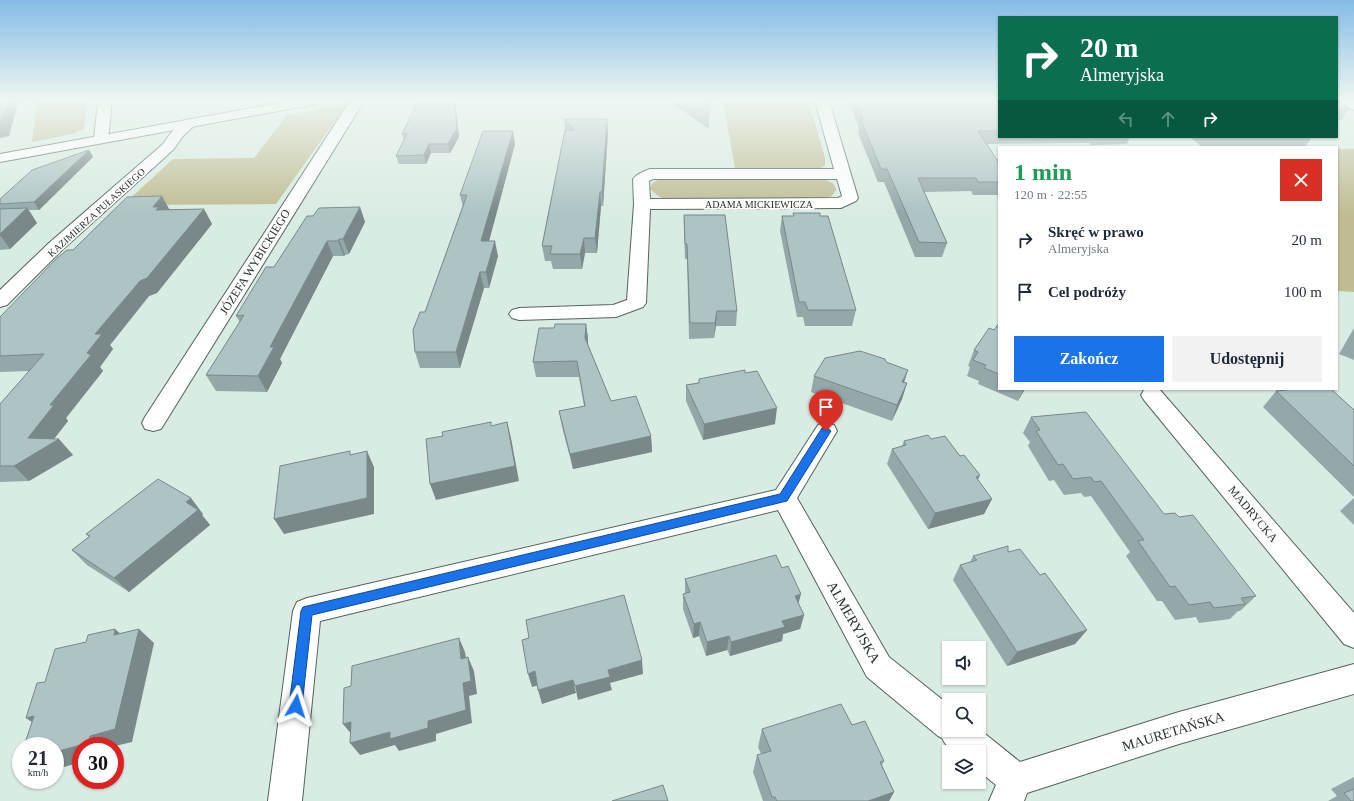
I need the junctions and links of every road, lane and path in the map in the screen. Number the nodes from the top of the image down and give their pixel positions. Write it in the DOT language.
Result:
graph roads {
  1 [pos="104,138"];
  2 [pos="174,138"];
  3 [pos="333,138"];
  4 [pos="832,138"];
  5 [pos="101,139"];
  6 [pos="0,158"];
  7 [pos="842,174"];
  8 [pos="642,204"];
  9 [pos="0,301"];
  10 [pos="520,314"];
  11 [pos="1152,395"];
  12 [pos="153,423"];
  13 [pos="826,431"];
  14 [pos="784,498"];
  15 [pos="1354,634"];
  16 [pos="1354,679"];
  17 [pos="942,719"];
  18 [pos="962,737"];
  19 [pos="1011,790"];
  20 [pos="285,801"];
  1 -- 5 [label="street"];
  2 -- 9 [label="street, KAZIMIERZA PUŁASKIEGO"];
  3 -- 12 [label="street, JÓZEFA WYBICKIEGO"];
  4 -- 7 [label="street, ADAMA MICKIEWICZA"];
  5 -- 6 [label="street"];
  7 -- 8 [label="street"];
  7 -- 8 [label="street, ADAMA MICKIEWICZA"];
  8 -- 10 [label="street"];
  11 -- 15 [label="street, MADRYCKA"];
  13 -- 14 [label="street"];
  14 -- 17 [label="street, ALMERYJSKA"];
  14 -- 20 [label="street"];
  16 -- 19 [label="street, MAURETAŃSKA"];
  18 -- 19 [label="street"];
}
